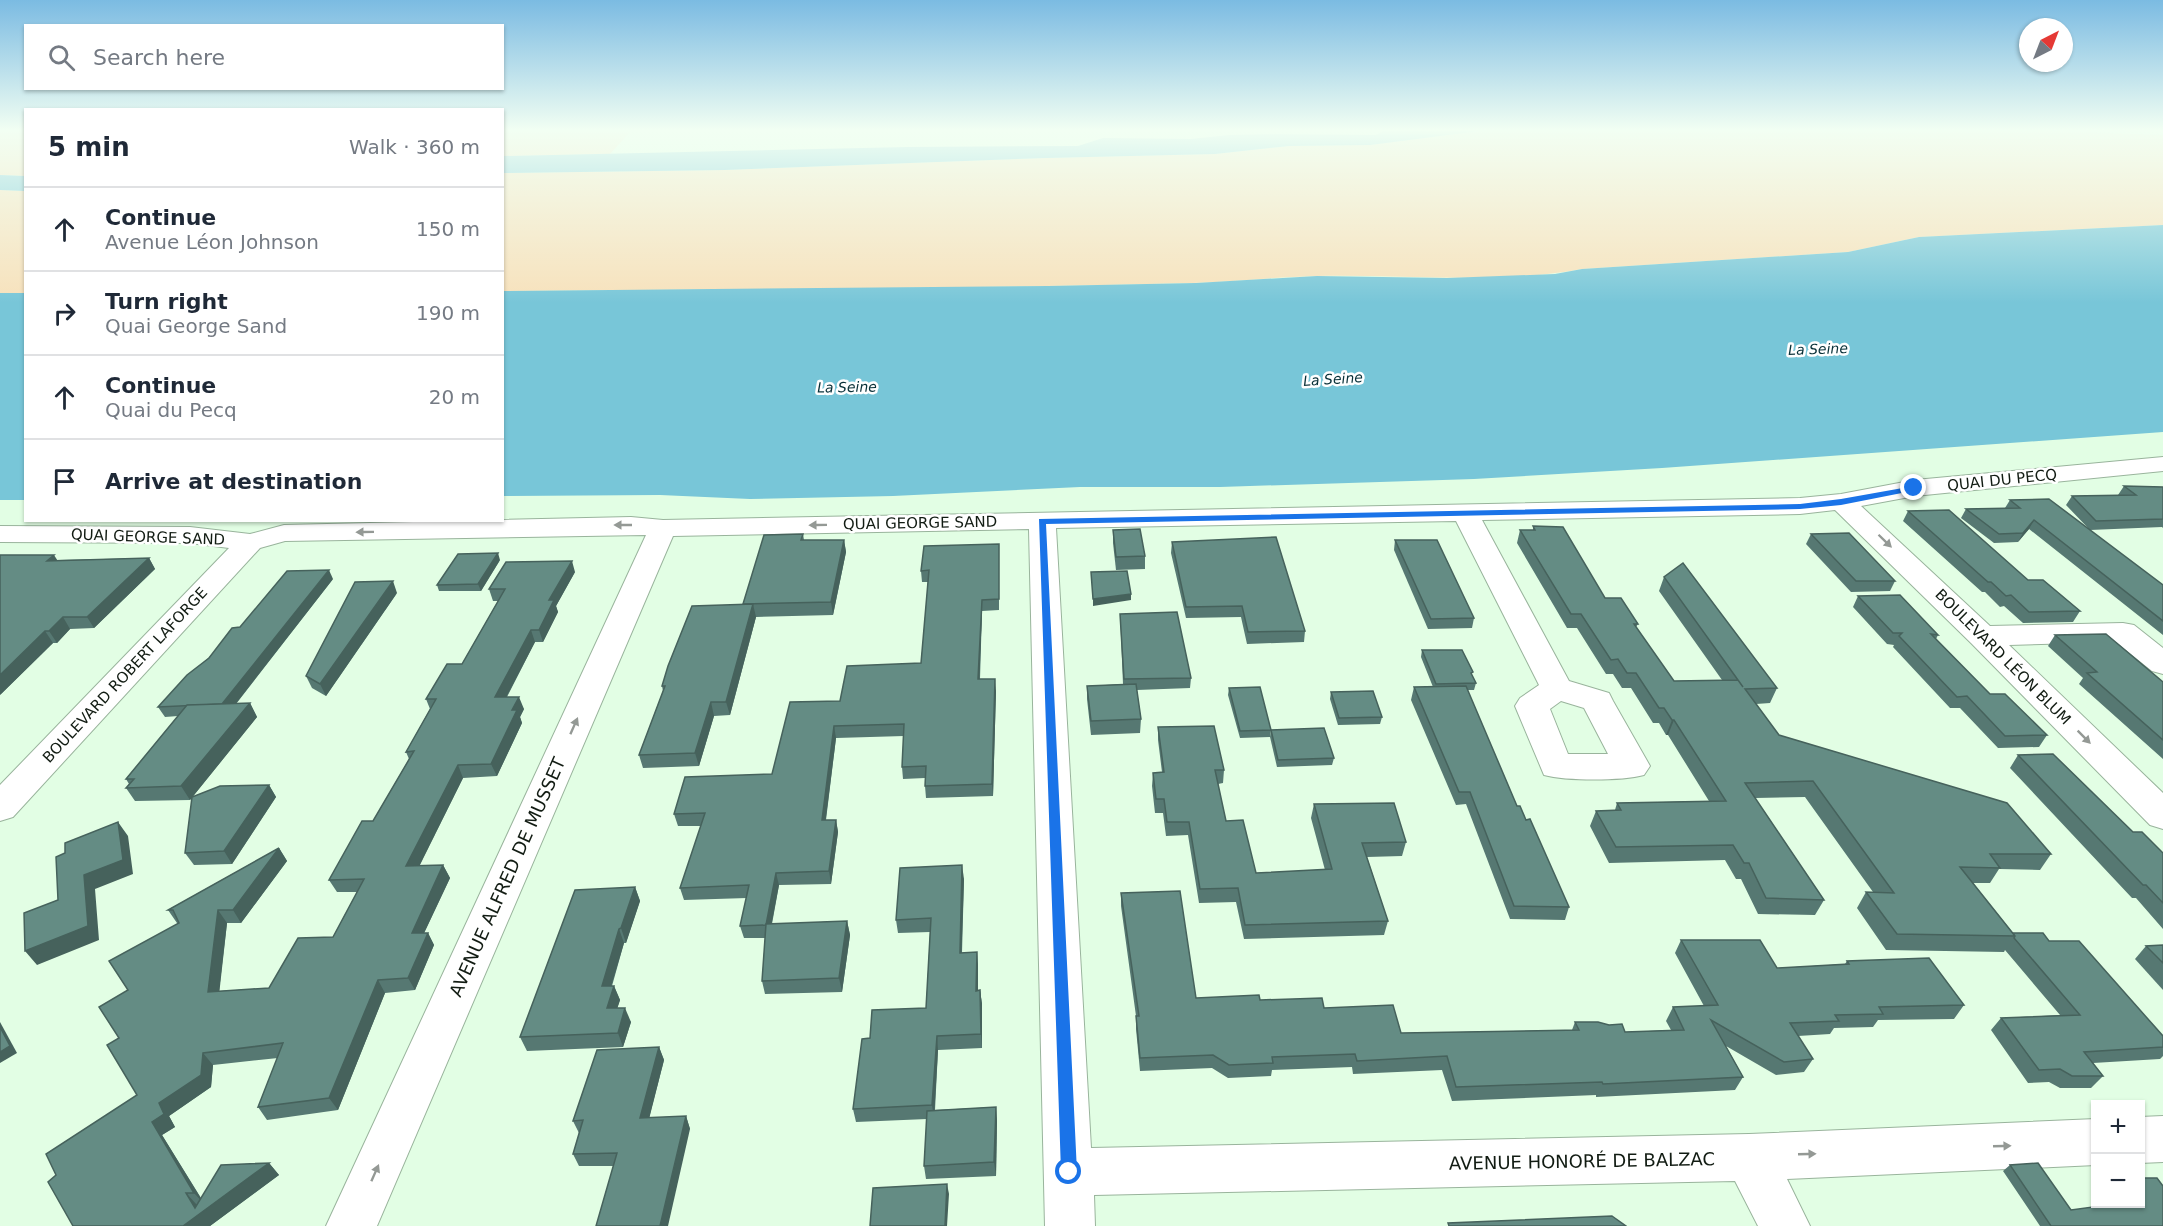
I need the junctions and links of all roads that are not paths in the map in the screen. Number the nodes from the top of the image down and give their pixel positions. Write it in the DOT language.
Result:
graph roads {
  1 [pos="2163,464"];
  2 [pos="1841,502"];
  3 [pos="1465,513"];
  4 [pos="1042,521"];
  5 [pos="663,528"];
  6 [pos="0,534"];
  7 [pos="250,542"];
  8 [pos="1982,636"];
  9 [pos="2163,664"];
  10 [pos="1557,688"];
  11 [pos="0,808"];
  12 [pos="2163,815"];
  13 [pos="2163,1139"];
  14 [pos="2145,1140"];
  15 [pos="2091,1142"];
  16 [pos="1749,1157"];
  17 [pos="1069,1172"];
  18 [pos="351,1226"];
  19 [pos="1070,1226"];
  20 [pos="1785,1226"];
  1 -- 2 [label="street, QUAI DU PECQ"];
  2 -- 3 [label="street, QUAI GEORGE SAND"];
  2 -- 8 [label="street, BOULEVARD LÉON BLUM, one-way"];
  3 -- 4 [label="street, QUAI GEORGE SAND"];
  3 -- 10 [label="street"];
  4 -- 5 [label="street, QUAI GEORGE SAND, one-way"];
  4 -- 17 [label="street"];
  5 -- 7 [label="street, QUAI GEORGE SAND, one-way"];
  18 -- 5 [label="street, AVENUE ALFRED DE MUSSET, one-way"];
  6 -- 7 [label="street, QUAI GEORGE SAND"];
  7 -- 11 [label="street, BOULEVARD ROBERT LAFORGE"];
  8 -- 9 [label="street"];
  8 -- 12 [label="street, BOULEVARD LÉON BLUM, one-way"];
  13 -- 14 [label="street"];
  16 -- 15 [label="street, AVENUE HONORÉ DE BALZAC, one-way"];
  16 -- 17 [label="street, AVENUE HONORÉ DE BALZAC"];
  16 -- 20 [label="street"];
  17 -- 19 [label="street"];
}
